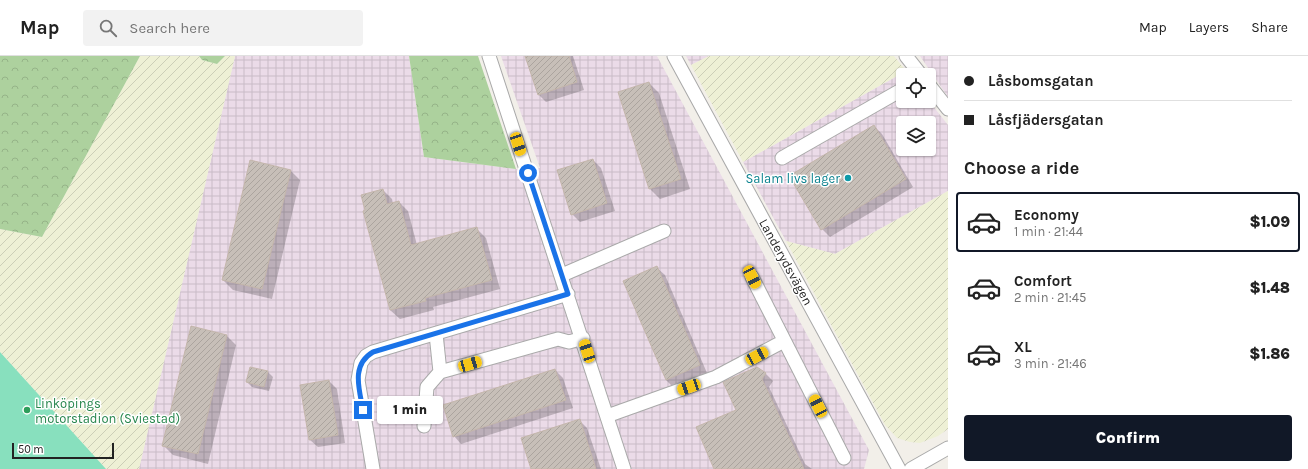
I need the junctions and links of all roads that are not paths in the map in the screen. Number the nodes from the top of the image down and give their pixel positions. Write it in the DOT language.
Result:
graph roads {
  1 [pos="489,56"];
  2 [pos="674,56"];
  3 [pos="906,56"];
  4 [pos="915,68"];
  5 [pos="896,92"];
  6 [pos="936,94"];
  7 [pos="948,109"];
  8 [pos="782,158"];
  9 [pos="664,231"];
  10 [pos="562,275"];
  11 [pos="752,277"];
  12 [pos="568,294"];
  13 [pos="436,334"];
  14 [pos="582,338"];
  15 [pos="784,341"];
  16 [pos="440,372"];
  17 [pos="607,416"];
  18 [pos="424,426"];
  19 [pos="948,448"];
  20 [pos="844,458"];
  21 [pos="373,469"];
  22 [pos="624,469"];
  23 [pos="899,469"];
  24 [pos="911,469"];
  1 -- 10 [label="street"];
  2 -- 23 [label="street, Landerydsvägen"];
  3 -- 4 [label="street"];
  5 -- 8 [label="street"];
  6 -- 7 [label="street"];
  9 -- 10 [label="street"];
  10 -- 12 [label="street"];
  11 -- 15 [label="street"];
  12 -- 13 [label="street"];
  12 -- 14 [label="street"];
  13 -- 16 [label="street"];
  13 -- 21 [label="street"];
  14 -- 16 [label="street"];
  14 -- 17 [label="street"];
  15 -- 17 [label="street"];
  15 -- 20 [label="street"];
  16 -- 18 [label="street"];
  17 -- 22 [label="street"];
  19 -- 24 [label="street"];
}
